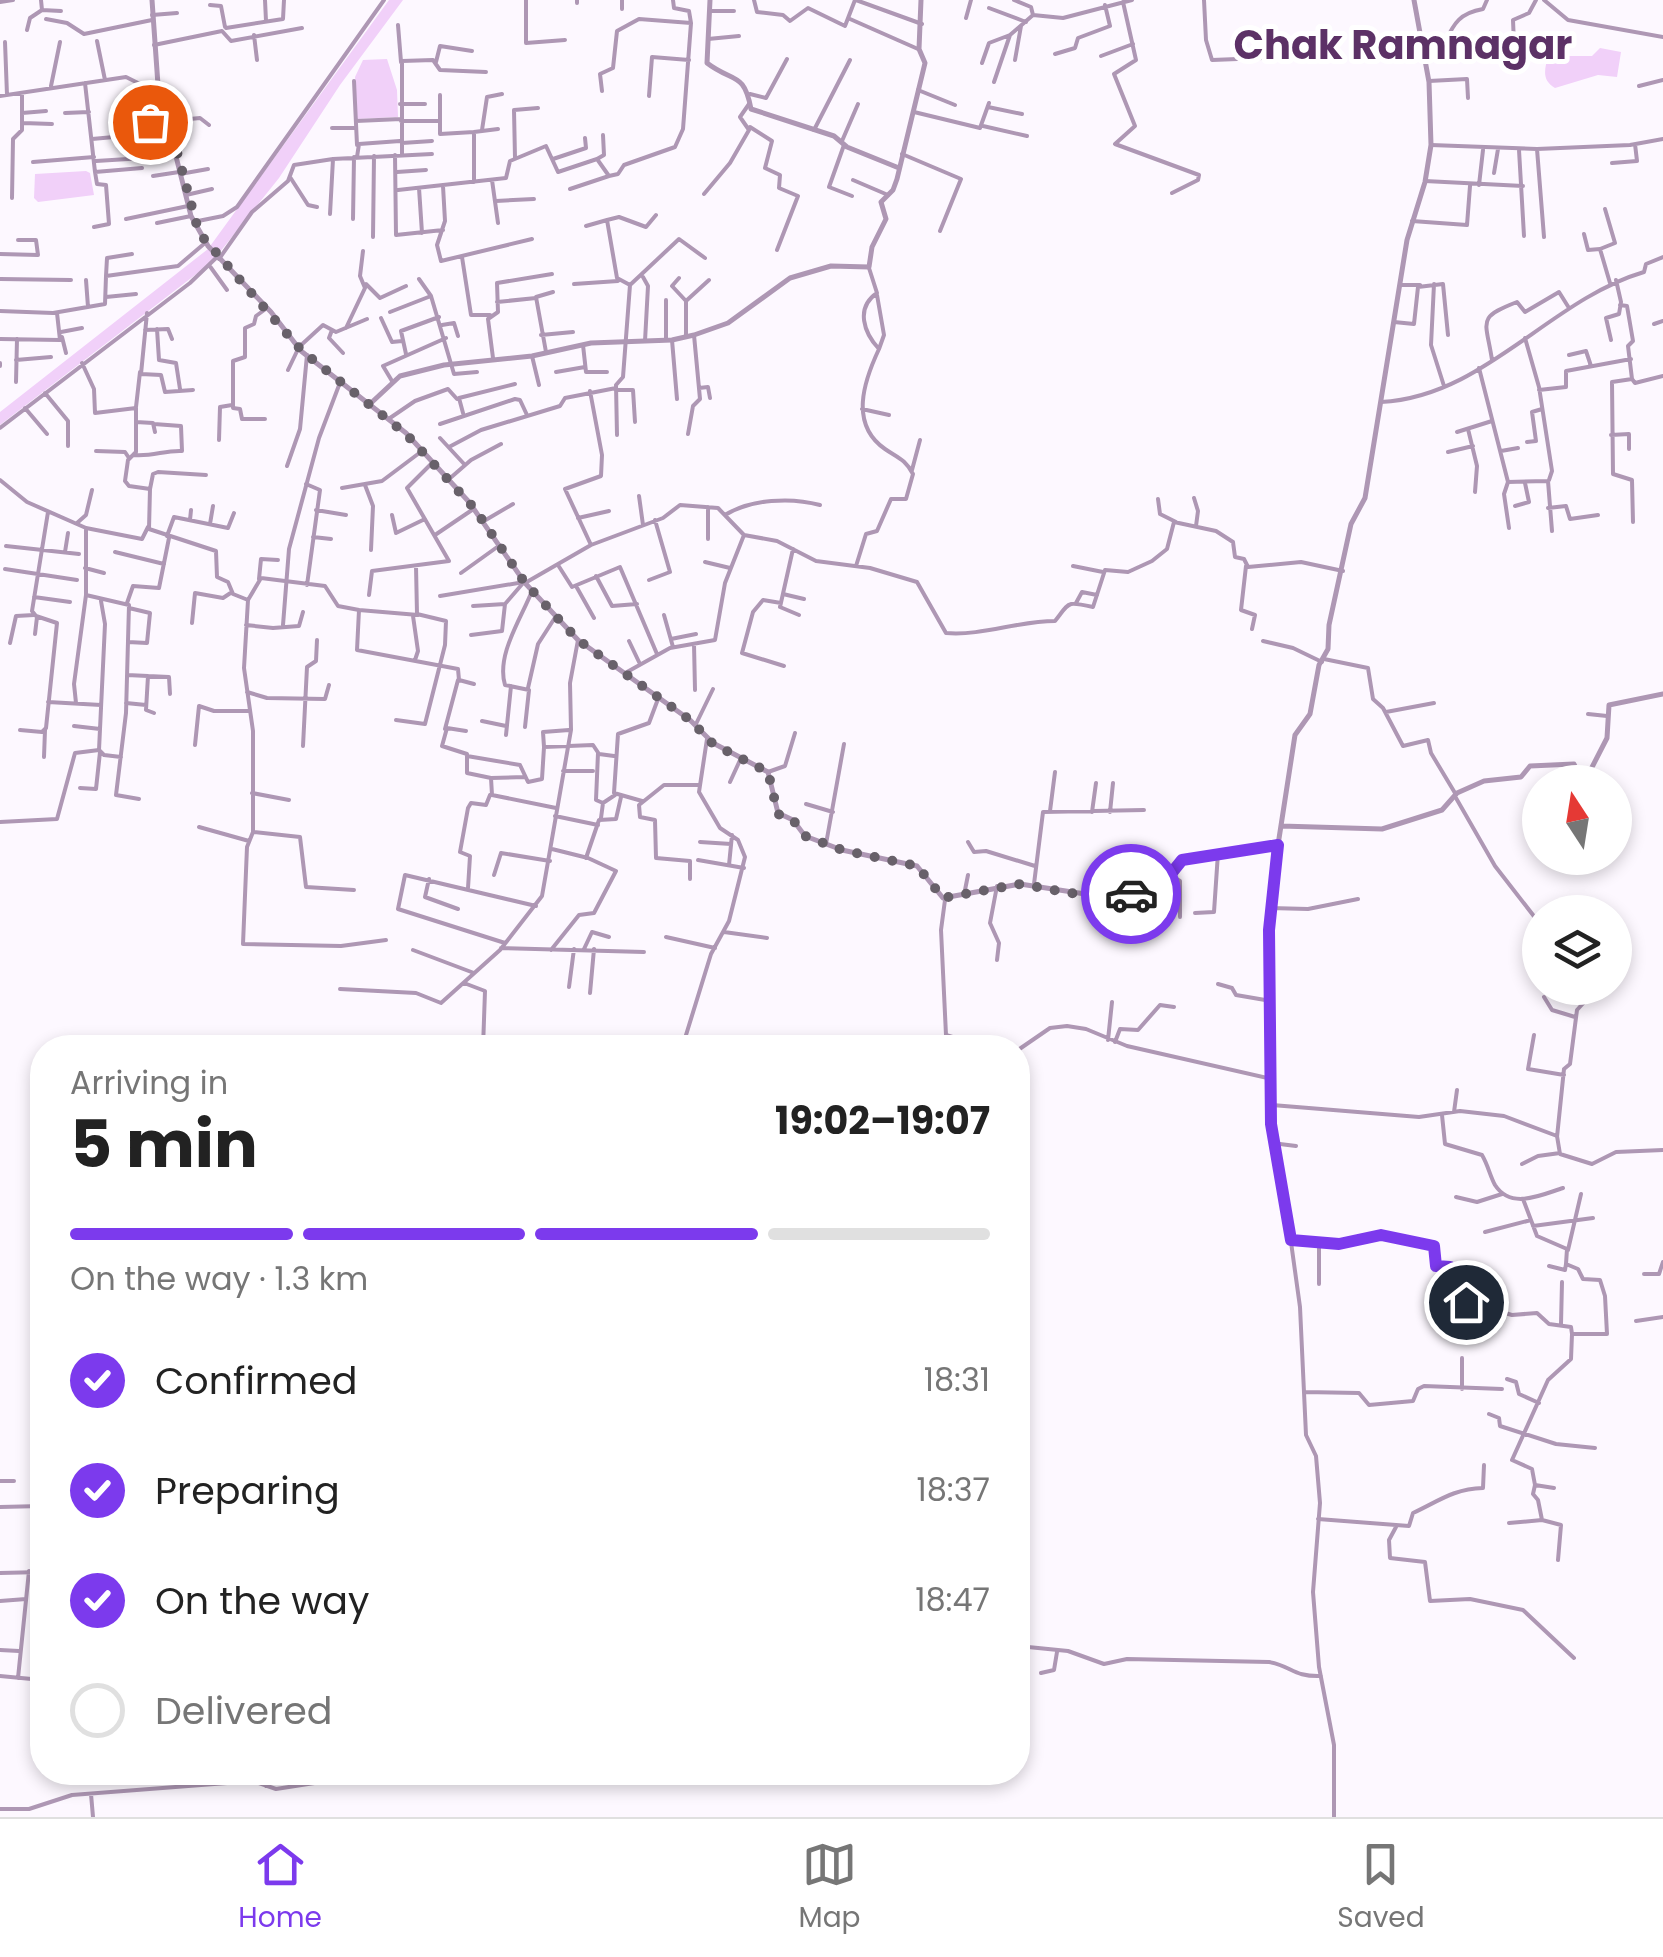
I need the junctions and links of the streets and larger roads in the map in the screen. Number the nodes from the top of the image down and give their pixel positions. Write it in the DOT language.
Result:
graph roads {
  1 [pos="13,0"];
  2 [pos="41,0"];
  3 [pos="152,0"];
  4 [pos="265,0"];
  5 [pos="284,0"];
  6 [pos="384,0"];
  7 [pos="526,0"];
  8 [pos="622,0"];
  9 [pos="673,0"];
  10 [pos="710,0"];
  11 [pos="754,0"];
  12 [pos="855,0"];
  13 [pos="922,0"];
  14 [pos="971,0"];
  15 [pos="1014,0"];
  16 [pos="1132,0"];
  17 [pos="1204,0"];
  18 [pos="1414,0"];
  19 [pos="1487,0"];
  20 [pos="1536,0"];
  21 [pos="1544,0"];
  22 [pos="1119,1"];
  23 [pos="0,2"];
  24 [pos="210,5"];
  25 [pos="1105,5"];
  26 [pos="989,8"];
  27 [pos="622,9"];
  28 [pos="42,10"];
  29 [pos="61,11"];
  30 [pos="710,11"];
  31 [pos="734,12"];
  32 [pos="177,13"];
  33 [pos="1033,15"];
  34 [pos="152,18"];
  35 [pos="966,18"];
  36 [pos="46,19"];
  37 [pos="850,19"];
  38 [pos="691,20"];
  39 [pos="266,22"];
  40 [pos="922,24"];
  41 [pos="1024,24"];
  42 [pos="398,25"];
  43 [pos="302,28"];
  44 [pos="27,30"];
  45 [pos="226,30"];
  46 [pos="254,35"];
  47 [pos="739,36"];
  48 [pos="1010,36"];
  49 [pos="1663,37"];
  50 [pos="708,39"];
  51 [pos="565,40"];
  52 [pos="1421,40"];
  53 [pos="98,41"];
  54 [pos="5,42"];
  55 [pos="60,42"];
  56 [pos="1133,44"];
  57 [pos="1514,44"];
  58 [pos="154,45"];
  59 [pos="919,49"];
  60 [pos="472,51"];
  61 [pos="1055,54"];
  62 [pos="1101,56"];
  63 [pos="1263,58"];
  64 [pos="258,60"];
  65 [pos="689,60"];
  66 [pos="786,60"];
  67 [pos="850,60"];
  68 [pos="1014,60"];
  69 [pos="401,62"];
  70 [pos="436,62"];
  71 [pos="982,64"];
  72 [pos="486,72"];
  73 [pos="3,73"];
  74 [pos="105,80"];
  75 [pos="1663,80"];
  76 [pos="354,81"];
  77 [pos="1429,81"];
  78 [pos="994,82"];
  79 [pos="85,83"];
  80 [pos="158,85"];
  81 [pos="1638,86"];
  82 [pos="50,88"];
  83 [pos="918,90"];
  84 [pos="602,91"];
  85 [pos="22,94"];
  86 [pos="502,94"];
  87 [pos="750,94"];
  88 [pos="440,95"];
  89 [pos="3,96"];
  90 [pos="649,96"];
  91 [pos="1468,98"];
  92 [pos="400,104"];
  93 [pos="425,104"];
  94 [pos="749,104"];
  95 [pos="858,104"];
  96 [pos="955,105"];
  97 [pos="538,108"];
  98 [pos="46,111"];
  99 [pos="89,112"];
  100 [pos="914,112"];
  101 [pos="22,113"];
  102 [pos="65,113"];
  103 [pos="1022,114"];
  104 [pos="168,120"];
  105 [pos="401,120"];
  106 [pos="440,121"];
  107 [pos="23,123"];
  108 [pos="52,124"];
  109 [pos="356,124"];
  110 [pos="208,125"];
  111 [pos="122,126"];
  112 [pos="750,126"];
  113 [pos="983,126"];
  114 [pos="332,128"];
  115 [pos="498,129"];
  116 [pos="482,130"];
  117 [pos="814,130"];
  118 [pos="474,132"];
  119 [pos="603,135"];
  120 [pos="1028,136"];
  121 [pos="584,138"];
  122 [pos="92,139"];
  123 [pos="1663,139"];
  124 [pos="432,141"];
  125 [pos="402,142"];
  126 [pos="843,143"];
  127 [pos="1635,144"];
  128 [pos="357,145"];
  129 [pos="1431,145"];
  130 [pos="1483,148"];
  131 [pos="1498,149"];
  132 [pos="1537,149"];
  133 [pos="1519,150"];
  134 [pos="399,154"];
  135 [pos="432,154"];
  136 [pos="902,154"];
  137 [pos="176,156"];
  138 [pos="374,156"];
  139 [pos="356,157"];
  140 [pos="128,158"];
  141 [pos="515,158"];
  142 [pos="333,159"];
  143 [pos="552,159"];
  144 [pos="598,159"];
  145 [pos="94,160"];
  146 [pos="33,162"];
  147 [pos="1612,163"];
  148 [pos="142,168"];
  149 [pos="900,168"];
  150 [pos="208,170"];
  151 [pos="426,170"];
  152 [pos="95,172"];
  153 [pos="396,172"];
  154 [pos="180,173"];
  155 [pos="1494,173"];
  156 [pos="154,176"];
  157 [pos="609,176"];
  158 [pos="290,178"];
  159 [pos="492,180"];
  160 [pos="854,180"];
  161 [pos="1426,180"];
  162 [pos="474,182"];
  163 [pos="1470,184"];
  164 [pos="1479,184"];
  165 [pos="443,186"];
  166 [pos="1523,186"];
  167 [pos="419,188"];
  168 [pos="212,189"];
  169 [pos="398,190"];
  170 [pos="570,190"];
  171 [pos="1172,193"];
  172 [pos="704,194"];
  173 [pos="888,195"];
  174 [pos="186,196"];
  175 [pos="852,196"];
  176 [pos="12,198"];
  177 [pos="534,199"];
  178 [pos="496,201"];
  179 [pos="188,206"];
  180 [pos="317,207"];
  181 [pos="1606,209"];
  182 [pos="330,214"];
  183 [pos="656,214"];
  184 [pos="126,218"];
  185 [pos="352,218"];
  186 [pos="192,219"];
  187 [pos="606,220"];
  188 [pos="1412,221"];
  189 [pos="157,223"];
  190 [pos="498,223"];
  191 [pos="586,226"];
  192 [pos="94,227"];
  193 [pos="443,230"];
  194 [pos="940,231"];
  195 [pos="422,233"];
  196 [pos="1584,234"];
  197 [pos="1524,236"];
  198 [pos="373,237"];
  199 [pos="1544,237"];
  200 [pos="532,239"];
  201 [pos="18,240"];
  202 [pos="207,245"];
  203 [pos="1600,249"];
  204 [pos="777,250"];
  205 [pos="362,251"];
  206 [pos="0,254"];
  207 [pos="132,254"];
  208 [pos="217,257"];
  209 [pos="462,257"];
  210 [pos="1663,257"];
  211 [pos="705,258"];
  212 [pos="209,266"];
  213 [pos="868,267"];
  214 [pos="552,274"];
  215 [pos="106,276"];
  216 [pos="643,278"];
  217 [pos="679,278"];
  218 [pos="420,279"];
  219 [pos="0,280"];
  220 [pos="70,280"];
  221 [pos="86,280"];
  222 [pos="708,280"];
  223 [pos="618,281"];
  224 [pos="1613,282"];
  225 [pos="366,284"];
  226 [pos="574,284"];
  227 [pos="1434,284"];
  228 [pos="1400,285"];
  229 [pos="1420,285"];
  230 [pos="406,286"];
  231 [pos="630,286"];
  232 [pos="227,290"];
  233 [pos="553,292"];
  234 [pos="136,294"];
  235 [pos="877,295"];
  236 [pos="432,296"];
  237 [pos="106,297"];
  238 [pos="536,298"];
  239 [pos="666,300"];
  240 [pos="686,301"];
  241 [pos="497,302"];
  242 [pos="1620,304"];
  243 [pos="88,308"];
  244 [pos="267,308"];
  245 [pos="1569,308"];
  246 [pos="0,311"];
  247 [pos="390,312"];
  248 [pos="57,313"];
  249 [pos="147,314"];
  250 [pos="490,315"];
  251 [pos="439,317"];
  252 [pos="381,318"];
  253 [pos="367,319"];
  254 [pos="1663,321"];
  255 [pos="1394,322"];
  256 [pos="1654,324"];
  257 [pos="442,326"];
  258 [pos="82,328"];
  259 [pos="346,328"];
  260 [pos="157,329"];
  261 [pos="145,330"];
  262 [pos="332,330"];
  263 [pos="573,332"];
  264 [pos="61,334"];
  265 [pos="541,335"];
  266 [pos="1448,335"];
  267 [pos="458,336"];
  268 [pos="690,336"];
  269 [pos="446,338"];
  270 [pos="1525,338"];
  271 [pos="0,339"];
  272 [pos="17,339"];
  273 [pos="172,339"];
  274 [pos="645,340"];
  275 [pos="669,340"];
  276 [pos="1611,340"];
  277 [pos="402,341"];
  278 [pos="624,341"];
  279 [pos="583,345"];
  280 [pos="298,347"];
  281 [pos="880,349"];
  282 [pos="546,352"];
  283 [pos="66,353"];
  284 [pos="343,354"];
  285 [pos="406,354"];
  286 [pos="1569,355"];
  287 [pos="52,356"];
  288 [pos="307,356"];
  289 [pos="532,356"];
  290 [pos="493,358"];
  291 [pos="1631,359"];
  292 [pos="16,360"];
  293 [pos="1492,360"];
  294 [pos="82,363"];
  295 [pos="450,364"];
  296 [pos="584,366"];
  297 [pos="1591,366"];
  298 [pos="1480,368"];
  299 [pos="288,370"];
  300 [pos="140,372"];
  301 [pos="478,372"];
  302 [pos="556,372"];
  303 [pos="607,372"];
  304 [pos="1663,376"];
  305 [pos="1632,378"];
  306 [pos="341,380"];
  307 [pos="392,381"];
  308 [pos="16,382"];
  309 [pos="516,384"];
  310 [pos="539,386"];
  311 [pos="699,388"];
  312 [pos="1445,388"];
  313 [pos="617,389"];
  314 [pos="193,390"];
  315 [pos="1539,390"];
  316 [pos="181,391"];
  317 [pos="590,391"];
  318 [pos="45,393"];
  319 [pos="677,398"];
  320 [pos="710,398"];
  321 [pos="457,399"];
  322 [pos="1381,402"];
  323 [pos="371,403"];
  324 [pos="232,405"];
  325 [pos="26,408"];
  326 [pos="136,408"];
  327 [pos="1542,409"];
  328 [pos="862,410"];
  329 [pos="463,413"];
  330 [pos="527,415"];
  331 [pos="889,415"];
  332 [pos="390,418"];
  333 [pos="264,419"];
  334 [pos="1492,421"];
  335 [pos="136,422"];
  336 [pos="635,422"];
  337 [pos="154,424"];
  338 [pos="440,424"];
  339 [pos="0,428"];
  340 [pos="1468,429"];
  341 [pos="156,432"];
  342 [pos="1457,432"];
  343 [pos="46,434"];
  344 [pos="617,434"];
  345 [pos="688,434"];
  346 [pos="1611,435"];
  347 [pos="440,438"];
  348 [pos="218,440"];
  349 [pos="920,440"];
  350 [pos="1527,442"];
  351 [pos="501,444"];
  352 [pos="68,446"];
  353 [pos="1472,446"];
  354 [pos="449,448"];
  355 [pos="1518,448"];
  356 [pos="1629,449"];
  357 [pos="96,451"];
  358 [pos="422,451"];
  359 [pos="1501,451"];
  360 [pos="1448,452"];
  361 [pos="131,457"];
  362 [pos="432,463"];
  363 [pos="465,464"];
  364 [pos="287,466"];
  365 [pos="912,470"];
  366 [pos="206,475"];
  367 [pos="0,480"];
  368 [pos="448,480"];
  369 [pos="1508,482"];
  370 [pos="1548,482"];
  371 [pos="1525,483"];
  372 [pos="306,484"];
  373 [pos="365,485"];
  374 [pos="342,488"];
  375 [pos="150,489"];
  376 [pos="92,490"];
  377 [pos="1475,492"];
  378 [pos="638,496"];
  379 [pos="1194,498"];
  380 [pos="1158,499"];
  381 [pos="513,504"];
  382 [pos="820,505"];
  383 [pos="213,506"];
  384 [pos="1514,506"];
  385 [pos="708,507"];
  386 [pos="474,508"];
  387 [pos="1548,508"];
  388 [pos="192,510"];
  389 [pos="316,510"];
  390 [pos="608,511"];
  391 [pos="48,512"];
  392 [pos="234,513"];
  393 [pos="1598,514"];
  394 [pos="725,515"];
  395 [pos="346,516"];
  396 [pos="392,516"];
  397 [pos="578,518"];
  398 [pos="425,519"];
  399 [pos="190,520"];
  400 [pos="655,520"];
  401 [pos="484,521"];
  402 [pos="1176,522"];
  403 [pos="1633,522"];
  404 [pos="77,523"];
  405 [pos="210,524"];
  406 [pos="643,525"];
  407 [pos="148,526"];
  408 [pos="1196,526"];
  409 [pos="86,528"];
  410 [pos="1509,528"];
  411 [pos="1552,531"];
  412 [pos="68,533"];
  413 [pos="435,535"];
  414 [pos="744,535"];
  415 [pos="168,537"];
  416 [pos="313,537"];
  417 [pos="331,539"];
  418 [pos="708,540"];
  419 [pos="500,545"];
  420 [pos="590,545"];
  421 [pos="6,546"];
  422 [pos="42,549"];
  423 [pos="793,549"];
  424 [pos="371,550"];
  425 [pos="65,552"];
  426 [pos="115,552"];
  427 [pos="79,554"];
  428 [pos="278,560"];
  429 [pos="706,562"];
  430 [pos="164,564"];
  431 [pos="558,565"];
  432 [pos="416,566"];
  433 [pos="856,566"];
  434 [pos="1073,566"];
  435 [pos="1246,566"];
  436 [pos="86,568"];
  437 [pos="730,568"];
  438 [pos="4,570"];
  439 [pos="1342,571"];
  440 [pos="461,572"];
  441 [pos="1103,572"];
  442 [pos="104,573"];
  443 [pos="38,574"];
  444 [pos="596,576"];
  445 [pos="258,579"];
  446 [pos="77,580"];
  447 [pos="649,580"];
  448 [pos="287,581"];
  449 [pos="525,582"];
  450 [pos="308,585"];
  451 [pos="576,586"];
  452 [pos="532,591"];
  453 [pos="232,592"];
  454 [pos="783,594"];
  455 [pos="86,595"];
  456 [pos="370,595"];
  457 [pos="1098,595"];
  458 [pos="440,596"];
  459 [pos="34,597"];
  460 [pos="804,599"];
  461 [pos="248,600"];
  462 [pos="101,601"];
  463 [pos="70,602"];
  464 [pos="781,603"];
  465 [pos="1076,603"];
  466 [pos="505,604"];
  467 [pos="637,604"];
  468 [pos="128,606"];
  469 [pos="473,606"];
  470 [pos="359,610"];
  471 [pos="303,612"];
  472 [pos="416,615"];
  473 [pos="664,615"];
  474 [pos="799,615"];
  475 [pos="35,616"];
  476 [pos="556,616"];
  477 [pos="594,618"];
  478 [pos="192,623"];
  479 [pos="246,625"];
  480 [pos="283,625"];
  481 [pos="1252,629"];
  482 [pos="35,634"];
  483 [pos="696,634"];
  484 [pos="471,635"];
  485 [pos="671,639"];
  486 [pos="318,640"];
  487 [pos="578,640"];
  488 [pos="629,641"];
  489 [pos="1264,641"];
  490 [pos="128,642"];
  491 [pos="10,643"];
  492 [pos="694,644"];
  493 [pos="674,648"];
  494 [pos="658,654"];
  495 [pos="415,660"];
  496 [pos="1323,660"];
  497 [pos="639,662"];
  498 [pos="440,665"];
  499 [pos="784,666"];
  500 [pos="627,672"];
  501 [pos="127,676"];
  502 [pos="148,676"];
  503 [pos="459,678"];
  504 [pos="474,684"];
  505 [pos="330,685"];
  506 [pos="511,686"];
  507 [pos="528,688"];
  508 [pos="713,689"];
  509 [pos="695,690"];
  510 [pos="246,692"];
  511 [pos="170,694"];
  512 [pos="1663,694"];
  513 [pos="305,699"];
  514 [pos="658,699"];
  515 [pos="48,702"];
  516 [pos="126,703"];
  517 [pos="1434,703"];
  518 [pos="76,704"];
  519 [pos="146,705"];
  520 [pos="101,706"];
  521 [pos="248,711"];
  522 [pos="1386,712"];
  523 [pos="154,713"];
  524 [pos="1588,714"];
  525 [pos="1607,716"];
  526 [pos="396,720"];
  527 [pos="482,721"];
  528 [pos="696,724"];
  529 [pos="74,726"];
  530 [pos="506,726"];
  531 [pos="525,727"];
  532 [pos="100,729"];
  533 [pos="445,729"];
  534 [pos="20,730"];
  535 [pos="45,730"];
  536 [pos="571,730"];
  537 [pos="466,731"];
  538 [pos="796,734"];
  539 [pos="506,735"];
  540 [pos="707,739"];
  541 [pos="844,744"];
  542 [pos="195,745"];
  543 [pos="303,746"];
  544 [pos="568,746"];
  545 [pos="544,747"];
  546 [pos="99,751"];
  547 [pos="598,753"];
  548 [pos="467,756"];
  549 [pos="614,756"];
  550 [pos="44,757"];
  551 [pos="121,757"];
  552 [pos="742,758"];
  553 [pos="563,771"];
  554 [pos="594,771"];
  555 [pos="768,772"];
  556 [pos="1056,772"];
  557 [pos="525,777"];
  558 [pos="490,778"];
  559 [pos="730,782"];
  560 [pos="1096,782"];
  561 [pos="1114,783"];
  562 [pos="698,785"];
  563 [pos="80,788"];
  564 [pos="252,793"];
  565 [pos="492,793"];
  566 [pos="618,795"];
  567 [pos="1456,797"];
  568 [pos="140,800"];
  569 [pos="289,800"];
  570 [pos="642,801"];
  571 [pos="603,803"];
  572 [pos="806,804"];
  573 [pos="556,808"];
  574 [pos="1144,810"];
  575 [pos="1050,811"];
  576 [pos="832,812"];
  577 [pos="1092,812"];
  578 [pos="1110,812"];
  579 [pos="555,816"];
  580 [pos="600,818"];
  581 [pos="0,822"];
  582 [pos="598,825"];
  583 [pos="1282,826"];
  584 [pos="199,827"];
  585 [pos="253,832"];
  586 [pos="732,835"];
  587 [pos="248,841"];
  588 [pos="700,842"];
  589 [pos="968,842"];
  590 [pos="732,844"];
  591 [pos="826,844"];
  592 [pos="1278,845"];
  593 [pos="552,849"];
  594 [pos="1218,853"];
  595 [pos="586,858"];
  596 [pos="698,860"];
  597 [pos="550,861"];
  598 [pos="729,866"];
  599 [pos="1035,866"];
  600 [pos="744,868"];
  601 [pos="494,875"];
  602 [pos="968,875"];
  603 [pos="1170,875"];
  604 [pos="690,878"];
  605 [pos="429,879"];
  606 [pos="1034,884"];
  607 [pos="997,886"];
  608 [pos="468,888"];
  609 [pos="354,890"];
  610 [pos="964,895"];
  611 [pos="945,898"];
  612 [pos="1358,899"];
  613 [pos="1522,901"];
  614 [pos="536,906"];
  615 [pos="1270,908"];
  616 [pos="458,909"];
  617 [pos="1195,913"];
  618 [pos="1180,917"];
  619 [pos="727,933"];
  620 [pos="609,936"];
  621 [pos="666,937"];
  622 [pos="767,938"];
  623 [pos="386,940"];
  624 [pos="503,945"];
  625 [pos="715,948"];
  626 [pos="584,949"];
  627 [pos="413,950"];
  628 [pos="551,950"];
  629 [pos="574,950"];
  630 [pos="594,950"];
  631 [pos="644,952"];
  632 [pos="996,960"];
  633 [pos="474,973"];
  634 [pos="464,983"];
  635 [pos="1218,984"];
  636 [pos="569,987"];
  637 [pos="340,989"];
  638 [pos="590,993"];
  639 [pos="1271,1001"];
  640 [pos="1112,1002"];
  641 [pos="1549,1005"];
  642 [pos="1583,1005"];
  643 [pos="1174,1007"];
  644 [pos="1576,1017"];
  645 [pos="483,1035"];
  646 [pos="686,1035"];
  647 [pos="946,1035"];
  648 [pos="1534,1035"];
  649 [pos="1108,1040"];
  650 [pos="1115,1042"];
  651 [pos="1030,1043"];
  652 [pos="1564,1075"];
  653 [pos="1272,1079"];
  654 [pos="1457,1090"];
  655 [pos="1272,1105"];
  656 [pos="1454,1112"];
  657 [pos="1442,1115"];
  658 [pos="1557,1136"];
  659 [pos="1272,1143"];
  660 [pos="1296,1146"];
  661 [pos="1663,1150"];
  662 [pos="1560,1153"];
  663 [pos="1522,1164"];
  664 [pos="1563,1188"];
  665 [pos="1502,1194"];
  666 [pos="1580,1194"];
  667 [pos="1456,1197"];
  668 [pos="1523,1199"];
  669 [pos="1593,1218"];
  670 [pos="1578,1219"];
  671 [pos="1532,1223"];
  672 [pos="1485,1232"];
  673 [pos="1291,1240"];
  674 [pos="1319,1244"];
  675 [pos="1568,1250"];
  676 [pos="1663,1262"];
  677 [pos="1566,1264"];
  678 [pos="1549,1266"];
  679 [pos="1644,1274"];
  680 [pos="1562,1282"];
  681 [pos="1319,1284"];
  682 [pos="1663,1316"];
  683 [pos="1636,1321"];
  684 [pos="1561,1324"];
  685 [pos="1572,1334"];
  686 [pos="1462,1358"];
  687 [pos="1508,1378"];
  688 [pos="1462,1389"];
  689 [pos="1502,1390"];
  690 [pos="1304,1392"];
  691 [pos="1539,1403"];
  692 [pos="1489,1414"];
  693 [pos="1524,1434"];
  694 [pos="1594,1448"];
  695 [pos="1484,1465"];
  696 [pos="0,1481"];
  697 [pos="14,1481"];
  698 [pos="1535,1485"];
  699 [pos="1554,1488"];
  700 [pos="30,1506"];
  701 [pos="0,1507"];
  702 [pos="1318,1518"];
  703 [pos="1542,1520"];
  704 [pos="1509,1522"];
  705 [pos="1396,1527"];
  706 [pos="1558,1560"];
  707 [pos="29,1571"];
  708 [pos="0,1572"];
  709 [pos="26,1599"];
  710 [pos="0,1600"];
  711 [pos="1030,1648"];
  712 [pos="0,1650"];
  713 [pos="20,1651"];
  714 [pos="1057,1652"];
  715 [pos="1574,1658"];
  716 [pos="1041,1673"];
  717 [pos="0,1676"];
  718 [pos="1321,1676"];
  719 [pos="18,1678"];
  720 [pos="30,1679"];
  721 [pos="191,1785"];
  722 [pos="309,1785"];
  723 [pos="266,1786"];
  724 [pos="91,1794"];
  725 [pos="0,1809"];
  726 [pos="29,1809"];
  727 [pos="28,1817"];
  728 [pos="93,1817"];
  729 [pos="1334,1817"];
  1 -- 23 [label="street"];
  2 -- 28 [label="street"];
  3 -- 34 [label="street"];
  4 -- 39 [label="street"];
  5 -- 39 [label="street"];
  6 -- 186 [label="street"];
  7 -- 51 [label="street"];
  8 -- 27 [label="street"];
  9 -- 38 [label="street"];
  10 -- 30 [label="street"];
  11 -- 37 [label="street"];
  12 -- 37 [label="street"];
  12 -- 40 [label="street"];
  13 -- 40 [label="street"];
  14 -- 35 [label="street"];
  15 -- 33 [label="street"];
  16 -- 22 [label="street"];
  17 -- 63 [label="street"];
  18 -- 52 [label="street"];
  19 -- 52 [label="street"];
  20 -- 57 [label="street"];
  21 -- 49 [label="street"];
  22 -- 25 [label="street"];
  22 -- 56 [label="street"];
  24 -- 45 [label="street"];
  25 -- 33 [label="street"];
  25 -- 61 [label="street"];
  26 -- 41 [label="street"];
  28 -- 29 [label="street"];
  28 -- 44 [label="street"];
  30 -- 31 [label="street"];
  30 -- 50 [label="street"];
  32 -- 34 [label="street"];
  33 -- 41 [label="street"];
  34 -- 36 [label="street"];
  34 -- 58 [label="street"];
  37 -- 59 [label="street"];
  38 -- 65 [label="street"];
  38 -- 84 [label="street"];
  39 -- 45 [label="street"];
  40 -- 59 [label="street"];
  41 -- 48 [label="street"];
  41 -- 68 [label="street"];
  42 -- 69 [label="street"];
  43 -- 46 [label="street"];
  45 -- 46 [label="street"];
  45 -- 58 [label="street"];
  46 -- 64 [label="street"];
  47 -- 50 [label="street"];
  48 -- 71 [label="street"];
  48 -- 78 [label="street"];
  50 -- 87 [label="street"];
  52 -- 77 [label="street"];
  53 -- 74 [label="street"];
  54 -- 73 [label="street"];
  55 -- 82 [label="street"];
  56 -- 62 [label="street"];
  56 -- 171 [label="street"];
  58 -- 80 [label="street"];
  59 -- 83 [label="street"];
  60 -- 70 [label="street"];
  65 -- 90 [label="street"];
  65 -- 157 [label="street"];
  66 -- 87 [label="street"];
  67 -- 117 [label="street"];
  69 -- 70 [label="street"];
  69 -- 92 [label="street"];
  70 -- 72 [label="street"];
  73 -- 89 [label="street"];
  74 -- 79 [label="street"];
  74 -- 80 [label="street"];
  75 -- 81 [label="street"];
  76 -- 109 [label="street"];
  77 -- 91 [label="street"];
  77 -- 129 [label="street"];
  79 -- 82 [label="street"];
  79 -- 99 [label="street"];
  80 -- 104 [label="street"];
  82 -- 85 [label="street"];
  83 -- 96 [label="street"];
  83 -- 100 [label="street"];
  85 -- 89 [label="street"];
  85 -- 101 [label="street"];
  86 -- 116 [label="street"];
  87 -- 94 [label="street"];
  88 -- 106 [label="street"];
  92 -- 93 [label="street"];
  92 -- 105 [label="street"];
  94 -- 112 [label="street"];
  94 -- 117 [label="street"];
  95 -- 126 [label="street"];
  97 -- 141 [label="street"];
  98 -- 101 [label="street"];
  99 -- 102 [label="street"];
  99 -- 122 [label="street"];
  100 -- 113 [label="street"];
  100 -- 136 [label="street"];
  101 -- 107 [label="street"];
  103 -- 113 [label="street"];
  104 -- 110 [label="street"];
  104 -- 111 [label="street"];
  104 -- 137 [label="street"];
  105 -- 106 [label="street"];
  105 -- 109 [label="street"];
  105 -- 125 [label="street"];
  106 -- 118 [label="street"];
  107 -- 108 [label="street"];
  107 -- 176 [label="street"];
  109 -- 114 [label="street"];
  109 -- 128 [label="street"];
  112 -- 172 [label="street"];
  112 -- 204 [label="street"];
  113 -- 120 [label="street"];
  115 -- 116 [label="street"];
  116 -- 118 [label="street"];
  117 -- 126 [label="street"];
  118 -- 162 [label="street"];
  119 -- 144 [label="street"];
  121 -- 143 [label="street"];
  122 -- 140 [label="street"];
  122 -- 145 [label="street"];
  123 -- 127 [label="street"];
  124 -- 125 [label="street"];
  125 -- 128 [label="street"];
  125 -- 134 [label="street"];
  126 -- 149 [label="street"];
  126 -- 175 [label="street"];
  127 -- 132 [label="street"];
  127 -- 147 [label="street"];
  128 -- 139 [label="street"];
  129 -- 130 [label="street"];
  129 -- 161 [label="street"];
  130 -- 131 [label="street"];
  130 -- 164 [label="street"];
  131 -- 133 [label="street"];
  131 -- 155 [label="street"];
  132 -- 133 [label="street"];
  132 -- 199 [label="street"];
  133 -- 166 [label="street"];
  134 -- 135 [label="street"];
  134 -- 138 [label="street"];
  134 -- 153 [label="street"];
  136 -- 149 [label="street"];
  136 -- 194 [label="street"];
  137 -- 140 [label="street"];
  137 -- 154 [label="street"];
  138 -- 139 [label="street"];
  138 -- 198 [label="street"];
  139 -- 142 [label="street"];
  139 -- 185 [label="street"];
  140 -- 145 [label="street"];
  141 -- 143 [label="street"];
  141 -- 159 [label="street"];
  142 -- 158 [label="street"];
  142 -- 182 [label="street"];
  143 -- 144 [label="street"];
  144 -- 157 [label="street"];
  145 -- 146 [label="street"];
  145 -- 152 [label="street"];
  148 -- 152 [label="street"];
  149 -- 173 [label="street"];
  150 -- 154 [label="street"];
  151 -- 153 [label="street"];
  152 -- 192 [label="street"];
  153 -- 169 [label="street"];
  154 -- 156 [label="street"];
  154 -- 174 [label="street"];
  157 -- 170 [label="street"];
  158 -- 180 [label="street"];
  158 -- 208 [label="street"];
  159 -- 162 [label="street"];
  159 -- 178 [label="street"];
  160 -- 173 [label="street"];
  161 -- 163 [label="street"];
  161 -- 188 [label="street"];
  162 -- 165 [label="street"];
  163 -- 164 [label="street"];
  163 -- 188 [label="street"];
  164 -- 166 [label="street"];
  165 -- 167 [label="street"];
  165 -- 193 [label="street"];
  166 -- 197 [label="street"];
  167 -- 169 [label="street"];
  167 -- 195 [label="street"];
  168 -- 174 [label="street"];
  169 -- 195 [label="street"];
  173 -- 213 [label="street"];
  174 -- 179 [label="street"];
  177 -- 178 [label="street"];
  178 -- 190 [label="street"];
  179 -- 184 [label="street"];
  179 -- 186 [label="street"];
  181 -- 203 [label="street"];
  183 -- 187 [label="street"];
  186 -- 189 [label="street"];
  186 -- 202 [label="street"];
  187 -- 191 [label="street"];
  187 -- 223 [label="street"];
  188 -- 228 [label="street"];
  193 -- 195 [label="street"];
  193 -- 209 [label="street"];
  196 -- 203 [label="street"];
  200 -- 209 [label="street"];
  201 -- 206 [label="street"];
  202 -- 208 [label="street"];
  202 -- 215 [label="street"];
  203 -- 224 [label="street"];
  205 -- 225 [label="street"];
  207 -- 215 [label="street"];
  208 -- 212 [label="street"];
  208 -- 244 [label="street"];
  209 -- 250 [label="street"];
  210 -- 224 [label="street"];
  211 -- 216 [label="street"];
  212 -- 232 [label="street"];
  212 -- 249 [label="street"];
  213 -- 235 [label="street"];
  213 -- 268 [label="street"];
  214 -- 241 [label="street"];
  215 -- 237 [label="street"];
  216 -- 231 [label="street"];
  216 -- 274 [label="street"];
  217 -- 240 [label="street"];
  218 -- 236 [label="street"];
  219 -- 220 [label="street"];
  221 -- 243 [label="street"];
  222 -- 240 [label="street"];
  223 -- 226 [label="street"];
  223 -- 231 [label="street"];
  224 -- 242 [label="street"];
  224 -- 245 [label="street"];
  225 -- 230 [label="street"];
  225 -- 259 [label="street"];
  227 -- 229 [label="street"];
  227 -- 266 [label="street"];
  227 -- 312 [label="street"];
  228 -- 229 [label="street"];
  228 -- 255 [label="street"];
  229 -- 255 [label="street"];
  231 -- 278 [label="street"];
  233 -- 238 [label="street"];
  234 -- 237 [label="street"];
  235 -- 281 [label="street"];
  235 -- 281 [label="street"];
  236 -- 247 [label="street"];
  236 -- 251 [label="street"];
  237 -- 243 [label="street"];
  238 -- 241 [label="street"];
  238 -- 265 [label="street"];
  239 -- 275 [label="street"];
  240 -- 268 [label="street"];
  241 -- 250 [label="street"];
  242 -- 276 [label="street"];
  242 -- 291 [label="street"];
  243 -- 248 [label="street"];
  244 -- 280 [label="street"];
  244 -- 324 [label="street"];
  245 -- 270 [label="street"];
  245 -- 293 [label="street"];
  246 -- 248 [label="street"];
  248 -- 264 [label="street"];
  249 -- 261 [label="street"];
  249 -- 294 [label="street"];
  250 -- 290 [label="street"];
  251 -- 257 [label="street"];
  251 -- 277 [label="street"];
  252 -- 277 [label="street"];
  253 -- 259 [label="street"];
  254 -- 256 [label="street"];
  255 -- 322 [label="street"];
  257 -- 267 [label="street"];
  257 -- 269 [label="street"];
  258 -- 264 [label="street"];
  259 -- 262 [label="street"];
  260 -- 261 [label="street"];
  260 -- 273 [label="street"];
  260 -- 316 [label="street"];
  261 -- 300 [label="street"];
  262 -- 280 [label="street"];
  262 -- 284 [label="street"];
  263 -- 265 [label="street"];
  264 -- 272 [label="street"];
  264 -- 283 [label="street"];
  265 -- 282 [label="street"];
  268 -- 275 [label="street"];
  268 -- 311 [label="street"];
  269 -- 285 [label="street"];
  269 -- 295 [label="street"];
  270 -- 293 [label="street"];
  270 -- 315 [label="street"];
  271 -- 272 [label="street"];
  272 -- 292 [label="street"];
  274 -- 275 [label="street"];
  274 -- 278 [label="street"];
  275 -- 319 [label="street"];
  277 -- 285 [label="street"];
  278 -- 279 [label="street"];
  278 -- 313 [label="street"];
  279 -- 282 [label="street"];
  279 -- 296 [label="street"];
  280 -- 288 [label="street"];
  280 -- 299 [label="street"];
  281 -- 328 [label="street"];
  282 -- 289 [label="street"];
  285 -- 307 [label="street"];
  286 -- 297 [label="street"];
  287 -- 292 [label="street"];
  288 -- 306 [label="street"];
  288 -- 364 [label="street"];
  289 -- 290 [label="street"];
  289 -- 310 [label="street"];
  290 -- 295 [label="street"];
  291 -- 297 [label="street"];
  291 -- 305 [label="street"];
  292 -- 308 [label="street"];
  293 -- 298 [label="street"];
  294 -- 318 [label="street"];
  294 -- 326 [label="street"];
  295 -- 301 [label="street"];
  295 -- 307 [label="street"];
  296 -- 302 [label="street"];
  296 -- 303 [label="street"];
  297 -- 315 [label="street"];
  298 -- 312 [label="street"];
  298 -- 334 [label="street"];
  300 -- 316 [label="street"];
  300 -- 326 [label="street"];
  304 -- 305 [label="street"];
  305 -- 346 [label="street"];
  306 -- 323 [label="street"];
  306 -- 372 [label="street"];
  307 -- 323 [label="street"];
  309 -- 321 [label="street"];
  311 -- 320 [label="street"];
  311 -- 345 [label="street"];
  312 -- 322 [label="street"];
  313 -- 317 [label="street"];
  313 -- 336 [label="street"];
  313 -- 344 [label="street"];
  314 -- 316 [label="street"];
  315 -- 327 [label="street"];
  317 -- 330 [label="street"];
  317 -- 397 [label="street"];
  318 -- 325 [label="street"];
  318 -- 352 [label="street"];
  321 -- 329 [label="street"];
  321 -- 332 [label="street"];
  322 -- 439 [label="street"];
  323 -- 332 [label="street"];
  324 -- 333 [label="street"];
  324 -- 348 [label="street"];
  325 -- 339 [label="street"];
  325 -- 343 [label="street"];
  326 -- 335 [label="street"];
  327 -- 350 [label="street"];
  327 -- 370 [label="street"];
  328 -- 331 [label="street"];
  328 -- 365 [label="street"];
  329 -- 330 [label="street"];
  329 -- 338 [label="street"];
  330 -- 354 [label="street"];
  332 -- 358 [label="street"];
  334 -- 340 [label="street"];
  334 -- 359 [label="street"];
  335 -- 337 [label="street"];
  335 -- 361 [label="street"];
  337 -- 341 [label="street"];
  337 -- 361 [label="street"];
  340 -- 342 [label="street"];
  340 -- 353 [label="street"];
  346 -- 356 [label="street"];
  346 -- 403 [label="street"];
  347 -- 354 [label="street"];
  349 -- 365 [label="street"];
  351 -- 363 [label="street"];
  353 -- 360 [label="street"];
  353 -- 377 [label="street"];
  354 -- 363 [label="street"];
  355 -- 359 [label="street"];
  357 -- 361 [label="street"];
  358 -- 362 [label="street"];
  358 -- 373 [label="street"];
  359 -- 369 [label="street"];
  361 -- 375 [label="street"];
  362 -- 368 [label="street"];
  362 -- 398 [label="street"];
  363 -- 368 [label="street"];
  365 -- 433 [label="street"];
  366 -- 375 [label="street"];
  367 -- 391 [label="street"];
  368 -- 386 [label="street"];
  369 -- 371 [label="street"];
  369 -- 410 [label="street"];
  370 -- 371 [label="street"];
  370 -- 387 [label="street"];
  371 -- 384 [label="street"];
  372 -- 389 [label="street"];
  372 -- 448 [label="street"];
  373 -- 374 [label="street"];
  373 -- 424 [label="street"];
  375 -- 407 [label="street"];
  376 -- 404 [label="street"];
  378 -- 406 [label="street"];
  379 -- 408 [label="street"];
  380 -- 402 [label="street"];
  381 -- 401 [label="street"];
  382 -- 394 [label="street"];
  383 -- 405 [label="street"];
  385 -- 394 [label="street"];
  385 -- 400 [label="street"];
  385 -- 418 [label="street"];
  386 -- 401 [label="street"];
  386 -- 413 [label="street"];
  387 -- 393 [label="street"];
  387 -- 411 [label="street"];
  388 -- 399 [label="street"];
  389 -- 395 [label="street"];
  389 -- 416 [label="street"];
  390 -- 397 [label="street"];
  391 -- 404 [label="street"];
  391 -- 422 [label="street"];
  392 -- 405 [label="street"];
  394 -- 414 [label="street"];
  396 -- 398 [label="street"];
  397 -- 420 [label="street"];
  398 -- 413 [label="street"];
  399 -- 405 [label="street"];
  399 -- 415 [label="street"];
  400 -- 406 [label="street"];
  400 -- 447 [label="street"];
  401 -- 419 [label="street"];
  402 -- 408 [label="street"];
  402 -- 441 [label="street"];
  404 -- 409 [label="street"];
  406 -- 420 [label="street"];
  407 -- 409 [label="street"];
  407 -- 415 [label="street"];
  408 -- 435 [label="street"];
  409 -- 436 [label="street"];
  412 -- 425 [label="street"];
  413 -- 432 [label="street"];
  414 -- 423 [label="street"];
  414 -- 437 [label="street"];
  415 -- 430 [label="street"];
  415 -- 453 [label="street"];
  416 -- 417 [label="street"];
  416 -- 450 [label="street"];
  419 -- 440 [label="street"];
  419 -- 449 [label="street"];
  420 -- 431 [label="street"];
  421 -- 422 [label="street"];
  422 -- 425 [label="street"];
  422 -- 443 [label="street"];
  423 -- 433 [label="street"];
  423 -- 454 [label="street"];
  425 -- 427 [label="street"];
  426 -- 430 [label="street"];
  428 -- 445 [label="street"];
  429 -- 437 [label="street"];
  430 -- 468 [label="street"];
  431 -- 449 [label="street"];
  431 -- 451 [label="street"];
  432 -- 456 [label="street"];
  432 -- 472 [label="street"];
  433 -- 465 [label="street"];
  434 -- 441 [label="street"];
  435 -- 439 [label="street"];
  435 -- 481 [label="street"];
  436 -- 442 [label="street"];
  436 -- 455 [label="street"];
  437 -- 492 [label="street"];
  438 -- 443 [label="street"];
  439 -- 496 [label="street"];
  441 -- 457 [label="street"];
  443 -- 446 [label="street"];
  443 -- 459 [label="street"];
  444 -- 451 [label="street"];
  444 -- 467 [label="street"];
  444 -- 467 [label="street"];
  445 -- 448 [label="street"];
  445 -- 461 [label="street"];
  448 -- 450 [label="street"];
  448 -- 480 [label="street"];
  449 -- 452 [label="street"];
  449 -- 458 [label="street"];
  449 -- 466 [label="street"];
  450 -- 470 [label="street"];
  451 -- 477 [label="street"];
  452 -- 476 [label="street"];
  452 -- 506 [label="street"];
  453 -- 461 [label="street"];
  453 -- 478 [label="street"];
  454 -- 460 [label="street"];
  454 -- 464 [label="street"];
  455 -- 462 [label="street"];
  455 -- 518 [label="street"];
  457 -- 465 [label="street"];
  457 -- 465 [label="street"];
  459 -- 463 [label="street"];
  459 -- 475 [label="street"];
  461 -- 479 [label="street"];
  462 -- 468 [label="street"];
  462 -- 520 [label="street"];
  464 -- 474 [label="street"];
  464 -- 499 [label="street"];
  466 -- 469 [label="street"];
  466 -- 484 [label="street"];
  467 -- 494 [label="street"];
  468 -- 490 [label="street"];
  468 -- 490 [label="street"];
  470 -- 472 [label="street"];
  470 -- 495 [label="street"];
  471 -- 480 [label="street"];
  472 -- 495 [label="street"];
  472 -- 498 [label="street"];
  473 -- 485 [label="street"];
  475 -- 482 [label="street"];
  475 -- 491 [label="street"];
  475 -- 515 [label="street"];
  476 -- 487 [label="street"];
  476 -- 507 [label="street"];
  479 -- 480 [label="street"];
  479 -- 510 [label="street"];
  483 -- 485 [label="street"];
  485 -- 493 [label="street"];
  486 -- 513 [label="street"];
  487 -- 500 [label="street"];
  487 -- 536 [label="street"];
  488 -- 497 [label="street"];
  489 -- 496 [label="street"];
  490 -- 501 [label="street"];
  492 -- 493 [label="street"];
  492 -- 509 [label="street"];
  493 -- 494 [label="street"];
  494 -- 497 [label="street"];
  495 -- 498 [label="street"];
  496 -- 522 [label="street"];
  496 -- 583 [label="street"];
  497 -- 500 [label="street"];
  498 -- 503 [label="street"];
  498 -- 526 [label="street"];
  500 -- 514 [label="street"];
  501 -- 502 [label="street"];
  501 -- 516 [label="street"];
  502 -- 511 [label="street"];
  502 -- 519 [label="street"];
  503 -- 504 [label="street"];
  503 -- 533 [label="street"];
  505 -- 513 [label="street"];
  506 -- 507 [label="street"];
  506 -- 530 [label="street"];
  507 -- 531 [label="street"];
  508 -- 528 [label="street"];
  510 -- 513 [label="street"];
  510 -- 521 [label="street"];
  512 -- 525 [label="street"];
  513 -- 543 [label="street"];
  514 -- 528 [label="street"];
  514 -- 549 [label="street"];
  515 -- 518 [label="street"];
  515 -- 535 [label="street"];
  516 -- 519 [label="street"];
  516 -- 551 [label="street"];
  517 -- 522 [label="street"];
  518 -- 520 [label="street"];
  519 -- 523 [label="street"];
  520 -- 532 [label="street"];
  521 -- 542 [label="street"];
  521 -- 564 [label="street"];
  522 -- 567 [label="street"];
  524 -- 525 [label="street"];
  525 -- 567 [label="street"];
  527 -- 530 [label="street"];
  528 -- 540 [label="street"];
  529 -- 532 [label="street"];
  530 -- 539 [label="street"];
  532 -- 546 [label="street"];
  533 -- 537 [label="street"];
  533 -- 548 [label="street"];
  534 -- 535 [label="street"];
  535 -- 550 [label="street"];
  536 -- 544 [label="street"];
  536 -- 545 [label="street"];
  538 -- 555 [label="street"];
  540 -- 552 [label="street"];
  540 -- 562 [label="street"];
  541 -- 576 [label="street"];
  544 -- 545 [label="street"];
  544 -- 547 [label="street"];
  544 -- 553 [label="street"];
  545 -- 557 [label="street"];
  546 -- 551 [label="street"];
  546 -- 563 [label="street"];
  546 -- 581 [label="street"];
  547 -- 549 [label="street"];
  547 -- 554 [label="street"];
  548 -- 557 [label="street"];
  548 -- 558 [label="street"];
  549 -- 566 [label="street"];
  551 -- 568 [label="street"];
  552 -- 555 [label="street"];
  552 -- 559 [label="street"];
  553 -- 554 [label="street"];
  553 -- 573 [label="street"];
  554 -- 571 [label="street"];
  555 -- 591 [label="street"];
  556 -- 575 [label="street"];
  557 -- 558 [label="street"];
  558 -- 565 [label="street"];
  560 -- 577 [label="street"];
  561 -- 578 [label="street"];
  562 -- 570 [label="street"];
  562 -- 586 [label="street"];
  564 -- 569 [label="street"];
  564 -- 585 [label="street"];
  565 -- 573 [label="street"];
  565 -- 608 [label="street"];
  566 -- 570 [label="street"];
  566 -- 571 [label="street"];
  566 -- 580 [label="street"];
  567 -- 583 [label="street"];
  567 -- 613 [label="street"];
  570 -- 604 [label="street"];
  571 -- 580 [label="street"];
  572 -- 576 [label="street"];
  573 -- 579 [label="street"];
  574 -- 578 [label="street"];
  575 -- 577 [label="street"];
  575 -- 599 [label="street"];
  576 -- 591 [label="street"];
  577 -- 578 [label="street"];
  579 -- 582 [label="street"];
  579 -- 593 [label="street"];
  580 -- 582 [label="street"];
  582 -- 595 [label="street"];
  583 -- 592 [label="street"];
  584 -- 587 [label="street"];
  585 -- 587 [label="street"];
  585 -- 609 [label="street"];
  586 -- 590 [label="street"];
  586 -- 600 [label="street"];
  587 -- 623 [label="street"];
  588 -- 590 [label="street"];
  589 -- 599 [label="street"];
  590 -- 598 [label="street"];
  591 -- 611 [label="street"];
  592 -- 594 [label="street"];
  592 -- 615 [label="street"];
  593 -- 595 [label="street"];
  593 -- 597 [label="street"];
  594 -- 603 [label="street"];
  594 -- 617 [label="street"];
  595 -- 628 [label="street"];
  596 -- 598 [label="street"];
  597 -- 601 [label="street"];
  597 -- 614 [label="street"];
  598 -- 600 [label="street"];
  599 -- 606 [label="street"];
  600 -- 619 [label="street"];
  602 -- 610 [label="street"];
  603 -- 606 [label="street"];
  603 -- 618 [label="street"];
  605 -- 608 [label="street"];
  605 -- 616 [label="street"];
  605 -- 624 [label="street"];
  606 -- 607 [label="street"];
  607 -- 610 [label="street"];
  607 -- 632 [label="street"];
  608 -- 614 [label="street"];
  610 -- 611 [label="street"];
  611 -- 647 [label="street"];
  612 -- 615 [label="street"];
  614 -- 624 [label="street"];
  615 -- 639 [label="street"];
  619 -- 622 [label="street"];
  619 -- 625 [label="street"];
  620 -- 626 [label="street"];
  621 -- 625 [label="street"];
  624 -- 628 [label="street"];
  624 -- 633 [label="street"];
  625 -- 646 [label="street"];
  626 -- 629 [label="street"];
  626 -- 630 [label="street"];
  627 -- 633 [label="street"];
  628 -- 629 [label="street"];
  629 -- 636 [label="street"];
  630 -- 631 [label="street"];
  630 -- 638 [label="street"];
  633 -- 634 [label="street"];
  634 -- 637 [label="street"];
  634 -- 645 [label="street"];
  635 -- 639 [label="street"];
  639 -- 653 [label="street"];
  640 -- 649 [label="street"];
  641 -- 644 [label="street"];
  642 -- 644 [label="street"];
  643 -- 650 [label="street"];
  644 -- 652 [label="street"];
  648 -- 652 [label="street"];
  649 -- 650 [label="street"];
  649 -- 651 [label="street"];
  650 -- 653 [label="street"];
  652 -- 658 [label="street"];
  653 -- 655 [label="street"];
  654 -- 656 [label="street"];
  655 -- 657 [label="street"];
  655 -- 659 [label="street"];
  656 -- 657 [label="street"];
  656 -- 658 [label="street"];
  657 -- 665 [label="street"];
  658 -- 662 [label="street"];
  659 -- 660 [label="street"];
  659 -- 673 [label="street"];
  661 -- 662 [label="street"];
  662 -- 663 [label="street"];
  664 -- 668 [label="street"];
  665 -- 667 [label="street"];
  665 -- 668 [label="street"];
  666 -- 670 [label="street"];
  668 -- 671 [label="street"];
  669 -- 670 [label="street"];
  670 -- 671 [label="street"];
  670 -- 675 [label="street"];
  671 -- 672 [label="street"];
  671 -- 675 [label="street"];
  673 -- 674 [label="street"];
  673 -- 690 [label="street"];
  674 -- 681 [label="street"];
  674 -- 684 [label="street"];
  675 -- 677 [label="street"];
  676 -- 679 [label="street"];
  677 -- 678 [label="street"];
  677 -- 685 [label="street"];
  680 -- 684 [label="street"];
  682 -- 683 [label="street"];
  684 -- 685 [label="street"];
  685 -- 691 [label="street"];
  686 -- 688 [label="street"];
  687 -- 691 [label="street"];
  688 -- 689 [label="street"];
  688 -- 690 [label="street"];
  690 -- 702 [label="street"];
  691 -- 693 [label="street"];
  692 -- 693 [label="street"];
  693 -- 694 [label="street"];
  693 -- 698 [label="street"];
  695 -- 705 [label="street"];
  696 -- 697 [label="street"];
  698 -- 699 [label="street"];
  698 -- 703 [label="street"];
  700 -- 701 [label="street"];
  702 -- 705 [label="street"];
  702 -- 718 [label="street"];
  703 -- 704 [label="street"];
  703 -- 706 [label="street"];
  705 -- 715 [label="street"];
  707 -- 708 [label="street"];
  707 -- 709 [label="street"];
  709 -- 710 [label="street"];
  709 -- 713 [label="street"];
  711 -- 714 [label="street"];
  712 -- 713 [label="street"];
  713 -- 719 [label="street"];
  714 -- 716 [label="street"];
  714 -- 718 [label="street"];
  717 -- 719 [label="street"];
  718 -- 729 [label="street"];
  719 -- 720 [label="street"];
  721 -- 724 [label="street"];
  722 -- 723 [label="street"];
  724 -- 726 [label="street"];
  724 -- 728 [label="street"];
  725 -- 726 [label="street"];
  726 -- 727 [label="street"];
}
